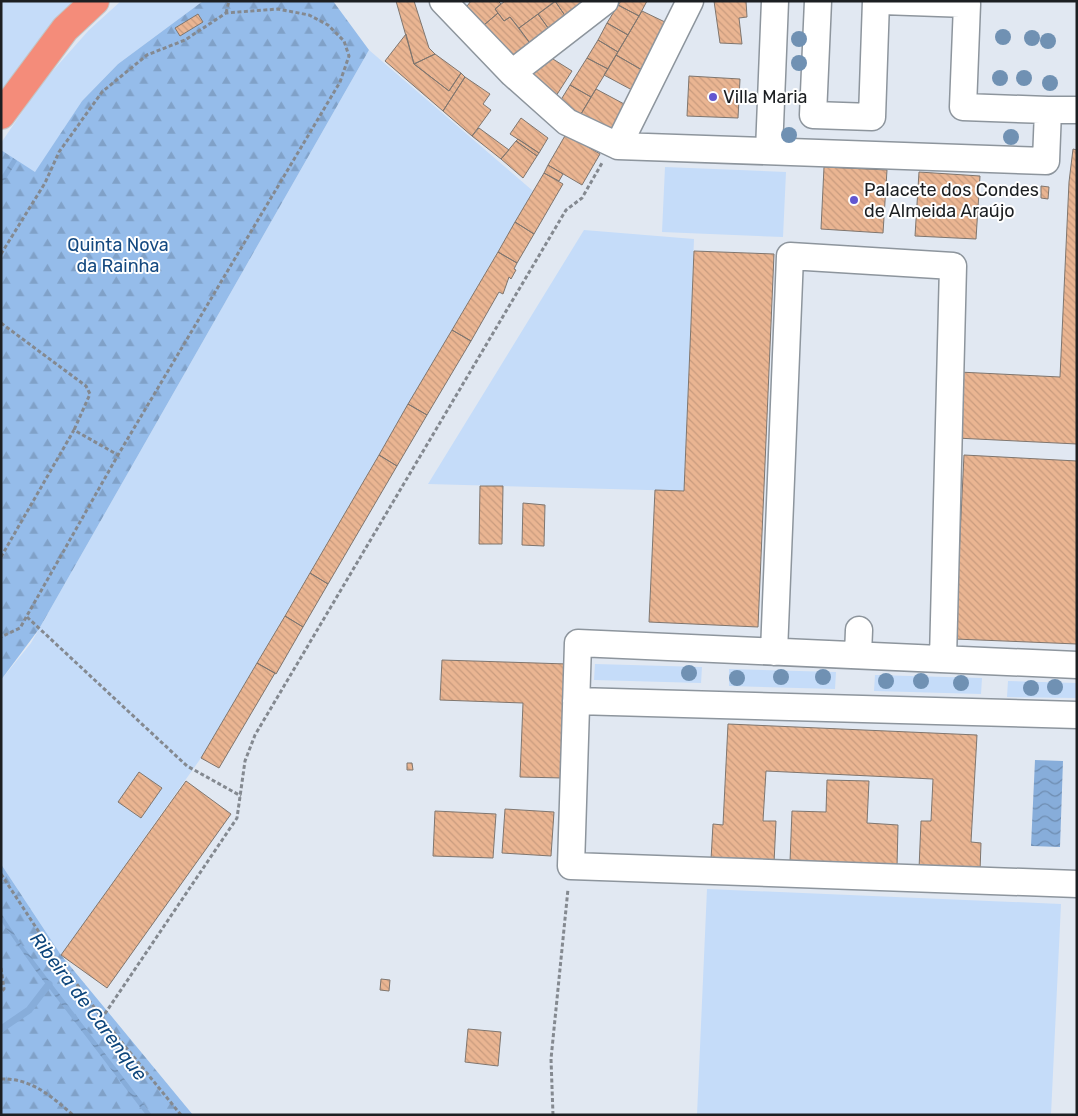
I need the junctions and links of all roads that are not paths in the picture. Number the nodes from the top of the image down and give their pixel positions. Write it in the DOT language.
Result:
graph roads {
  1 [pos="95,1"];
  2 [pos="605,1"];
  3 [pos="690,1"];
  4 [pos="775,1"];
  5 [pos="818,1"];
  6 [pos="876,1"];
  7 [pos="882,1"];
  8 [pos="450,3"];
  9 [pos="512,73"];
  10 [pos="1048,110"];
  11 [pos="1077,110"];
  12 [pos="1,115"];
  13 [pos="769,151"];
  14 [pos="612,152"];
  15 [pos="859,630"];
  16 [pos="774,652"];
  17 [pos="858,656"];
  18 [pos="943,659"];
  19 [pos="1077,666"];
  20 [pos="576,701"];
  21 [pos="1077,715"];
  22 [pos="1077,884"];
  1 -- 12 [label="highway"];
  2 -- 9 [label="street"];
  3 -- 14 [label="street"];
  4 -- 13 [label="street"];
  5 -- 6 [label="street"];
  7 -- 10 [label="street"];
  8 -- 9 [label="street"];
  9 -- 14 [label="street"];
  10 -- 11 [label="street"];
  10 -- 13 [label="street"];
  13 -- 14 [label="street"];
  15 -- 17 [label="street"];
  16 -- 17 [label="street"];
  16 -- 18 [label="street"];
  16 -- 20 [label="street"];
  17 -- 18 [label="street"];
  18 -- 19 [label="street"];
  20 -- 21 [label="street"];
  20 -- 22 [label="street"];
}
